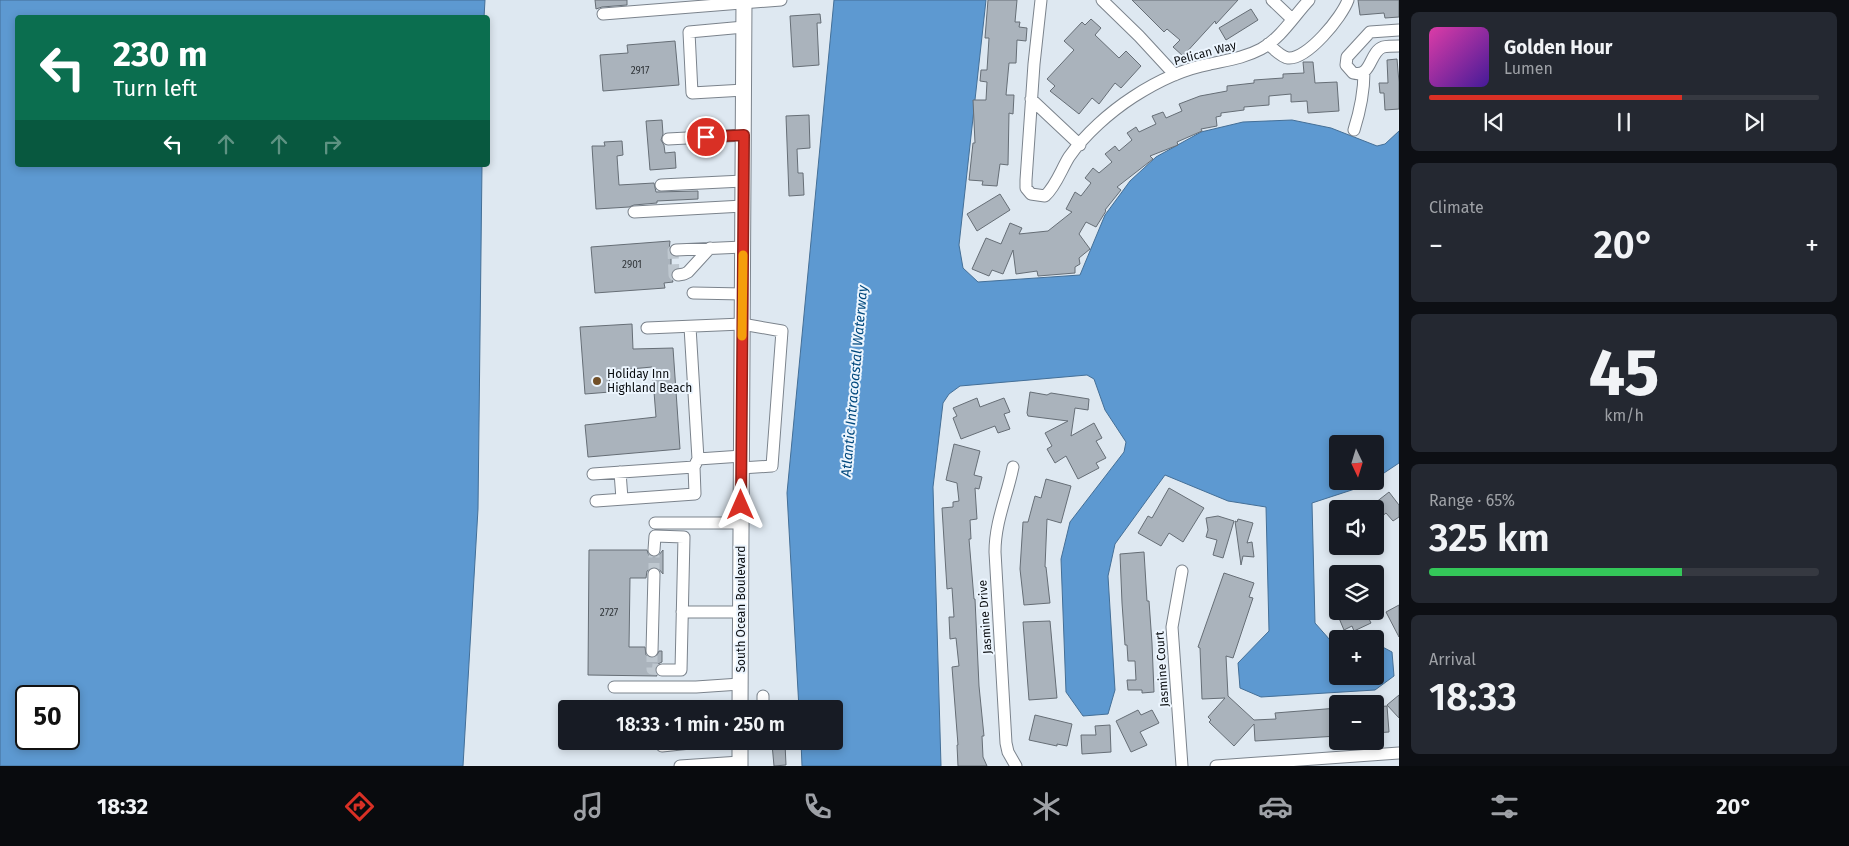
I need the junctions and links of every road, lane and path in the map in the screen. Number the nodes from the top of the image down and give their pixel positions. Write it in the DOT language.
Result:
graph roads {
  1 [pos="781,0"];
  2 [pos="1041,0"];
  3 [pos="1102,0"];
  4 [pos="1272,0"];
  5 [pos="1308,0"];
  6 [pos="1348,0"];
  7 [pos="744,1"];
  8 [pos="697,3"];
  9 [pos="603,14"];
  10 [pos="1292,19"];
  11 [pos="744,27"];
  12 [pos="1399,30"];
  13 [pos="1268,44"];
  14 [pos="1399,46"];
  15 [pos="1364,72"];
  16 [pos="1176,74"];
  17 [pos="744,90"];
  18 [pos="1031,99"];
  19 [pos="1354,130"];
  20 [pos="744,135"];
  21 [pos="668,139"];
  22 [pos="1080,145"];
  23 [pos="743,180"];
  24 [pos="661,185"];
  25 [pos="743,206"];
  26 [pos="634,212"];
  27 [pos="743,247"];
  28 [pos="710,248"];
  29 [pos="676,250"];
  30 [pos="678,275"];
  31 [pos="693,293"];
  32 [pos="743,294"];
  33 [pos="742,324"];
  34 [pos="690,326"];
  35 [pos="647,328"];
  36 [pos="741,462"];
  37 [pos="696,463"];
  38 [pos="1013,467"];
  39 [pos="620,472"];
  40 [pos="593,474"];
  41 [pos="622,499"];
  42 [pos="596,501"];
  43 [pos="655,523"];
  44 [pos="741,523"];
  45 [pos="654,550"];
  46 [pos="1182,571"];
  47 [pos="654,574"];
  48 [pos="682,612"];
  49 [pos="741,612"];
  50 [pos="652,651"];
  51 [pos="662,670"];
  52 [pos="740,684"];
  53 [pos="614,687"];
  54 [pos="762,696"];
  55 [pos="740,700"];
  56 [pos="762,700"];
  57 [pos="740,750"];
  58 [pos="1399,753"];
  59 [pos="740,764"];
  60 [pos="680,766"];
  61 [pos="1016,766"];
  62 [pos="1182,766"];
  63 [pos="1216,766"];
  1 -- 7 [label="street"];
  2 -- 18 [label="street, Pelican Way"];
  3 -- 16 [label="street"];
  4 -- 10 [label="street"];
  5 -- 10 [label="street, Pelican Way"];
  6 -- 13 [label="street"];
  7 -- 8 [label="street"];
  7 -- 11 [label="main road, South Ocean Boulevard"];
  8 -- 9 [label="street"];
  10 -- 13 [label="street, Pelican Way"];
  11 -- 17 [label="main road, South Ocean Boulevard"];
  11 -- 17 [label="street"];
  12 -- 15 [label="street"];
  13 -- 16 [label="street, Pelican Way"];
  14 -- 15 [label="street"];
  15 -- 19 [label="street"];
  16 -- 22 [label="street, Pelican Way"];
  17 -- 20 [label="main road, South Ocean Boulevard"];
  18 -- 22 [label="street"];
  18 -- 22 [label="street, Pelican Way"];
  20 -- 21 [label="street"];
  20 -- 23 [label="main road, South Ocean Boulevard"];
  23 -- 24 [label="street"];
  23 -- 25 [label="main road, South Ocean Boulevard"];
  25 -- 26 [label="street"];
  25 -- 27 [label="main road, South Ocean Boulevard"];
  27 -- 28 [label="street"];
  27 -- 32 [label="main road, South Ocean Boulevard"];
  28 -- 29 [label="street"];
  28 -- 30 [label="street"];
  31 -- 32 [label="street"];
  32 -- 33 [label="main road, South Ocean Boulevard"];
  33 -- 34 [label="street"];
  33 -- 36 [label="main road, South Ocean Boulevard"];
  33 -- 36 [label="street"];
  34 -- 35 [label="street"];
  34 -- 37 [label="street"];
  36 -- 37 [label="street"];
  36 -- 44 [label="main road, South Ocean Boulevard"];
  37 -- 39 [label="street"];
  37 -- 41 [label="street"];
  38 -- 61 [label="street, Jasmine Drive"];
  39 -- 40 [label="street"];
  39 -- 41 [label="street"];
  41 -- 42 [label="street"];
  43 -- 44 [label="street"];
  44 -- 49 [label="main road, South Ocean Boulevard"];
  45 -- 48 [label="street"];
  46 -- 62 [label="street, Jasmine Court"];
  47 -- 50 [label="street"];
  48 -- 49 [label="street"];
  48 -- 51 [label="street"];
  49 -- 52 [label="main road, South Ocean Boulevard"];
  52 -- 53 [label="street"];
  52 -- 55 [label="main road, South Ocean Boulevard"];
  54 -- 56 [label="street"];
  57 -- 59 [label="main road"];
  58 -- 63 [label="street"];
  59 -- 60 [label="street"];
}
